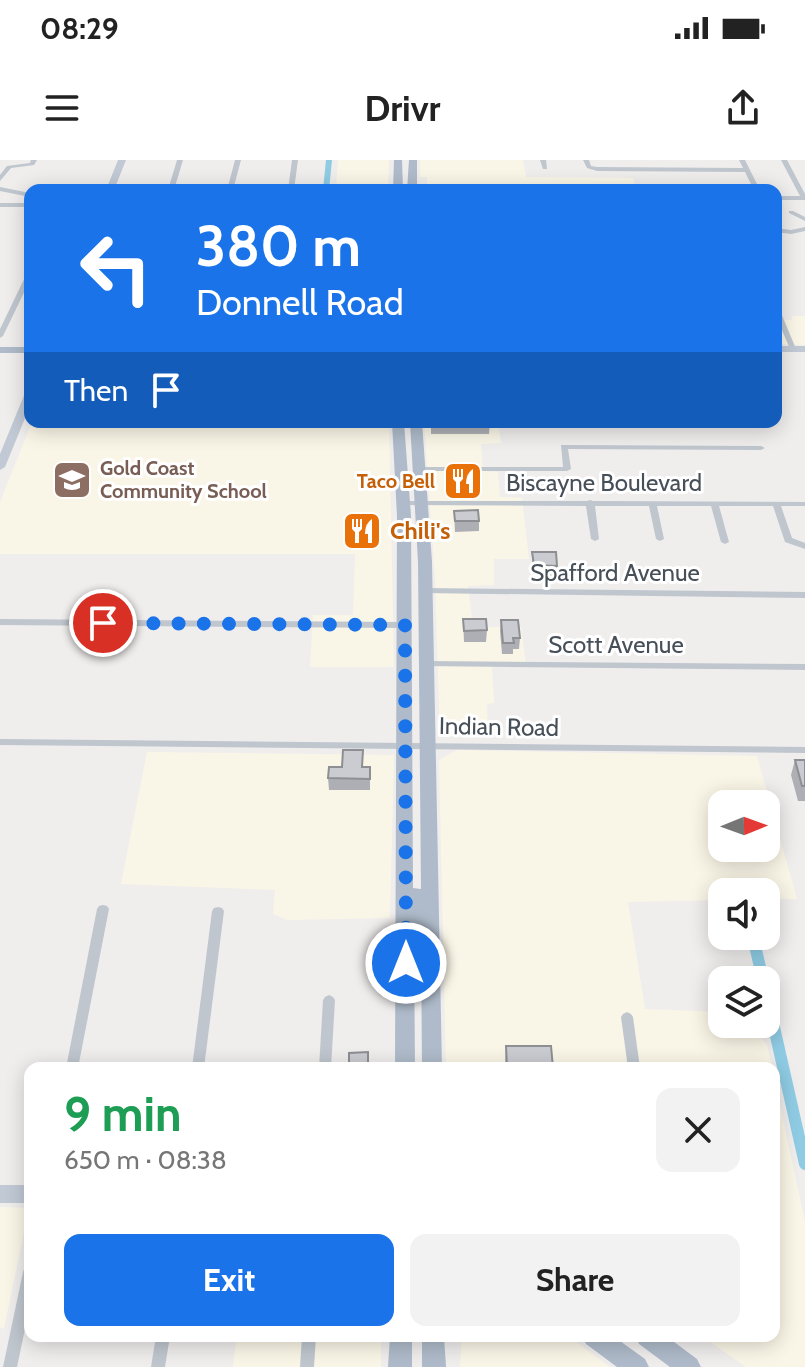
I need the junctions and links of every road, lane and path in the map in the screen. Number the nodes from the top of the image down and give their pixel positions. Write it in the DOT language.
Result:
graph roads {
  1 [pos="34,160"];
  2 [pos="122,160"];
  3 [pos="180,160"];
  4 [pos="238,160"];
  5 [pos="295,160"];
  6 [pos="398,160"];
  7 [pos="406,160"];
  8 [pos="413,160"];
  9 [pos="543,160"];
  10 [pos="627,160"];
  11 [pos="742,160"];
  12 [pos="784,160"];
  13 [pos="586,163"];
  14 [pos="545,168"];
  15 [pos="630,169"];
  16 [pos="747,170"];
  17 [pos="412,178"];
  18 [pos="0,179"];
  19 [pos="112,184"];
  20 [pos="173,184"];
  21 [pos="232,184"];
  22 [pos="292,184"];
  23 [pos="399,184"];
  24 [pos="412,184"];
  25 [pos="754,184"];
  26 [pos="0,189"];
  27 [pos="24,194"];
  28 [pos="782,198"];
  29 [pos="804,198"];
  30 [pos="0,205"];
  31 [pos="24,205"];
  32 [pos="791,212"];
  33 [pos="805,219"];
  34 [pos="782,230"];
  35 [pos="804,230"];
  36 [pos="24,286"];
  37 [pos="782,322"];
  38 [pos="0,336"];
  39 [pos="0,343"];
  40 [pos="24,343"];
  41 [pos="782,349"];
  42 [pos="793,349"];
  43 [pos="805,349"];
  44 [pos="0,350"];
  45 [pos="24,350"];
  46 [pos="782,355"];
  47 [pos="805,356"];
  48 [pos="24,408"];
  49 [pos="398,428"];
  50 [pos="416,428"];
  51 [pos="761,448"];
  52 [pos="0,467"];
  53 [pos="419,469"];
  54 [pos="590,502"];
  55 [pos="403,503"];
  56 [pos="422,503"];
  57 [pos="652,503"];
  58 [pos="714,503"];
  59 [pos="776,504"];
  60 [pos="805,504"];
  61 [pos="595,539"];
  62 [pos="660,539"];
  63 [pos="725,542"];
  64 [pos="805,546"];
  65 [pos="425,591"];
  66 [pos="805,595"];
  67 [pos="0,622"];
  68 [pos="405,625"];
  69 [pos="427,664"];
  70 [pos="805,667"];
  71 [pos="0,742"];
  72 [pos="405,746"];
  73 [pos="428,747"];
  74 [pos="805,750"];
  75 [pos="406,879"];
  76 [pos="103,909"];
  77 [pos="218,911"];
  78 [pos="431,946"];
  79 [pos="329,1000"];
  80 [pos="627,1017"];
  81 [pos="73,1062"];
  82 [pos="199,1062"];
  83 [pos="325,1062"];
  84 [pos="405,1062"];
  85 [pos="432,1062"];
  86 [pos="633,1062"];
  87 [pos="0,1194"];
  88 [pos="24,1194"];
  89 [pos="24,1300"];
  90 [pos="162,1342"];
  91 [pos="309,1342"];
  92 [pos="401,1342"];
  93 [pos="602,1342"];
  94 [pos="658,1342"];
  95 [pos="680,1354"];
  96 [pos="10,1367"];
  97 [pos="158,1367"];
  98 [pos="307,1367"];
  99 [pos="400,1367"];
  100 [pos="637,1367"];
  1 -- 18 [label="street"];
  2 -- 19 [label="street"];
  3 -- 20 [label="street"];
  4 -- 21 [label="street"];
  5 -- 22 [label="street"];
  6 -- 23 [label="main road"];
  7 -- 17 [label="main road"];
  8 -- 17 [label="main road"];
  9 -- 14 [label="street"];
  10 -- 15 [label="street"];
  11 -- 16 [label="street"];
  12 -- 29 [label="street"];
  13 -- 15 [label="street"];
  15 -- 16 [label="street"];
  16 -- 25 [label="street"];
  17 -- 24 [label="main road"];
  26 -- 27 [label="street"];
  28 -- 29 [label="street"];
  30 -- 31 [label="street"];
  32 -- 33 [label="street"];
  34 -- 35 [label="street"];
  36 -- 38 [label="street"];
  37 -- 42 [label="street"];
  39 -- 40 [label="main road"];
  41 -- 42 [label="street"];
  42 -- 43 [label="street"];
  44 -- 45 [label="main road"];
  46 -- 47 [label="street"];
  48 -- 52 [label="street"];
  49 -- 55 [label="main road"];
  50 -- 53 [label="main road"];
  51 -- 53 [label="street"];
  53 -- 56 [label="main road"];
  54 -- 56 [label="street, Biscayne Boulevard"];
  54 -- 57 [label="street, Biscayne Boulevard"];
  54 -- 61 [label="street"];
  55 -- 56 [label="street, Biscayne Boulevard"];
  55 -- 68 [label="main road"];
  56 -- 65 [label="main road"];
  57 -- 58 [label="street, Biscayne Boulevard"];
  57 -- 62 [label="street"];
  58 -- 59 [label="street, Biscayne Boulevard"];
  58 -- 63 [label="street"];
  59 -- 60 [label="street, Biscayne Boulevard"];
  59 -- 64 [label="street"];
  65 -- 66 [label="street, Spafford Avenue"];
  65 -- 69 [label="main road"];
  67 -- 68 [label="street"];
  68 -- 72 [label="main road"];
  69 -- 70 [label="street, Scott Avenue"];
  69 -- 73 [label="main road"];
  71 -- 72 [label="street, Indian Road"];
  72 -- 73 [label="street, Indian Road"];
  72 -- 75 [label="main road"];
  73 -- 74 [label="street, Indian Road"];
  73 -- 78 [label="main road"];
  75 -- 78 [label="main road"];
  75 -- 84 [label="main road"];
  76 -- 81 [label="street"];
  77 -- 82 [label="street"];
  78 -- 85 [label="main road"];
  79 -- 83 [label="street"];
  80 -- 86 [label="street"];
  87 -- 88 [label="street"];
  89 -- 96 [label="street"];
  90 -- 97 [label="street"];
  91 -- 98 [label="street"];
  92 -- 99 [label="main road"];
  93 -- 100 [label="main road"];
  94 -- 95 [label="main road"];
}
